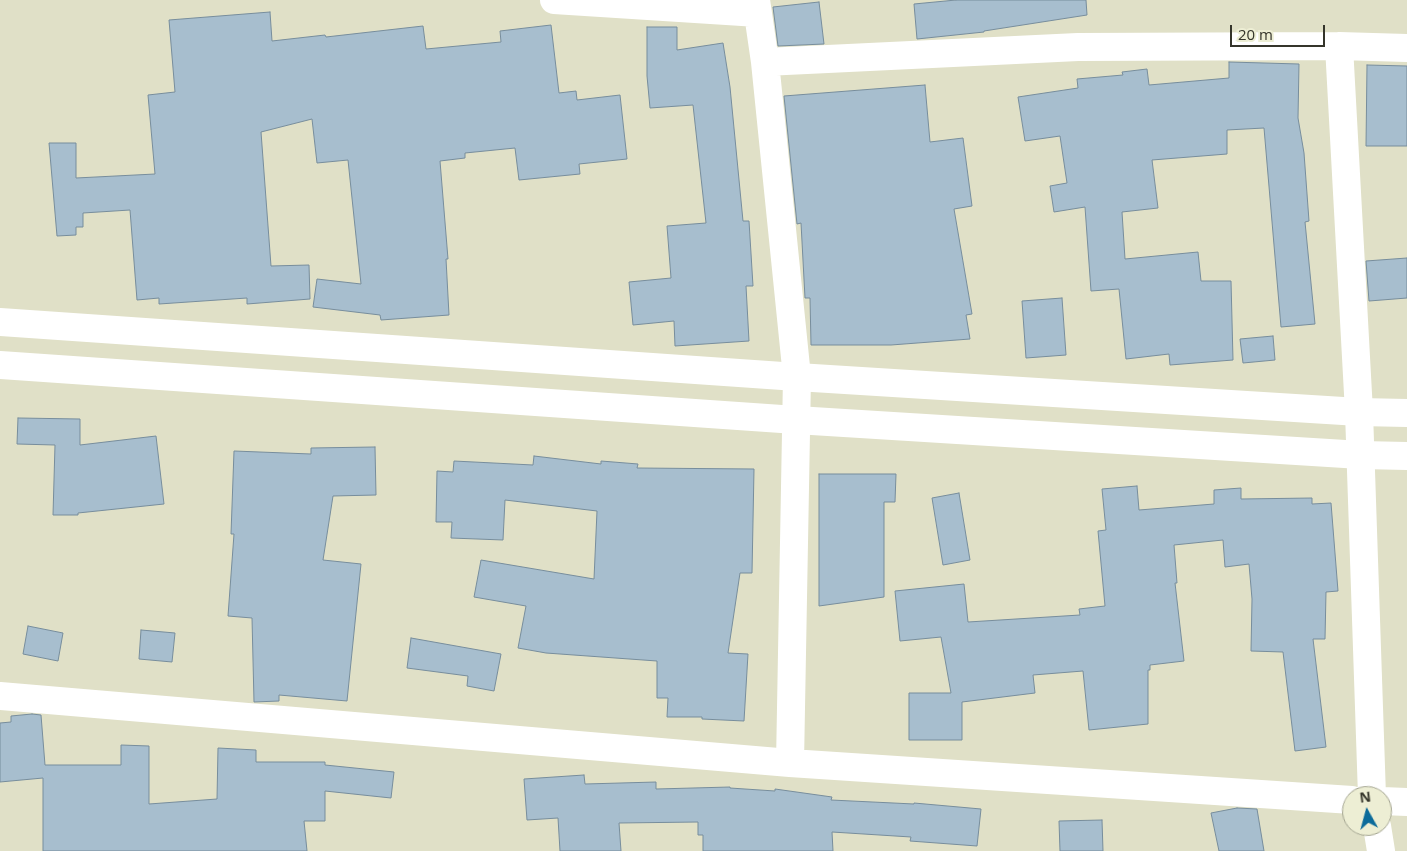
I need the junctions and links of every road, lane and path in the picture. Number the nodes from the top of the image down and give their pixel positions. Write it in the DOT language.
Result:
graph roads {
  1 [pos="554,0"];
  2 [pos="757,6"];
  3 [pos="1339,46"];
  4 [pos="1407,48"];
  5 [pos="765,62"];
  6 [pos="0,322"];
  7 [pos="0,366"];
  8 [pos="797,377"];
  9 [pos="1359,412"];
  10 [pos="1407,413"];
  11 [pos="796,420"];
  12 [pos="1360,455"];
  13 [pos="1407,456"];
  14 [pos="0,696"];
  15 [pos="790,763"];
  16 [pos="1372,786"];
  17 [pos="1342,799"];
  18 [pos="1392,801"];
  19 [pos="1407,802"];
  20 [pos="1379,836"];
  21 [pos="1381,851"];
  1 -- 2 [label="street"];
  2 -- 5 [label="street"];
  3 -- 4 [label="street"];
  3 -- 5 [label="street"];
  3 -- 9 [label="street"];
  5 -- 8 [label="street"];
  6 -- 8 [label="street"];
  7 -- 11 [label="street"];
  8 -- 9 [label="street"];
  8 -- 11 [label="street"];
  9 -- 10 [label="street"];
  9 -- 12 [label="street"];
  11 -- 12 [label="street"];
  11 -- 15 [label="street"];
  12 -- 13 [label="street"];
  12 -- 16 [label="street"];
  14 -- 15 [label="street"];
  15 -- 17 [label="street"];
  18 -- 19 [label="street"];
  20 -- 21 [label="street"];
}
